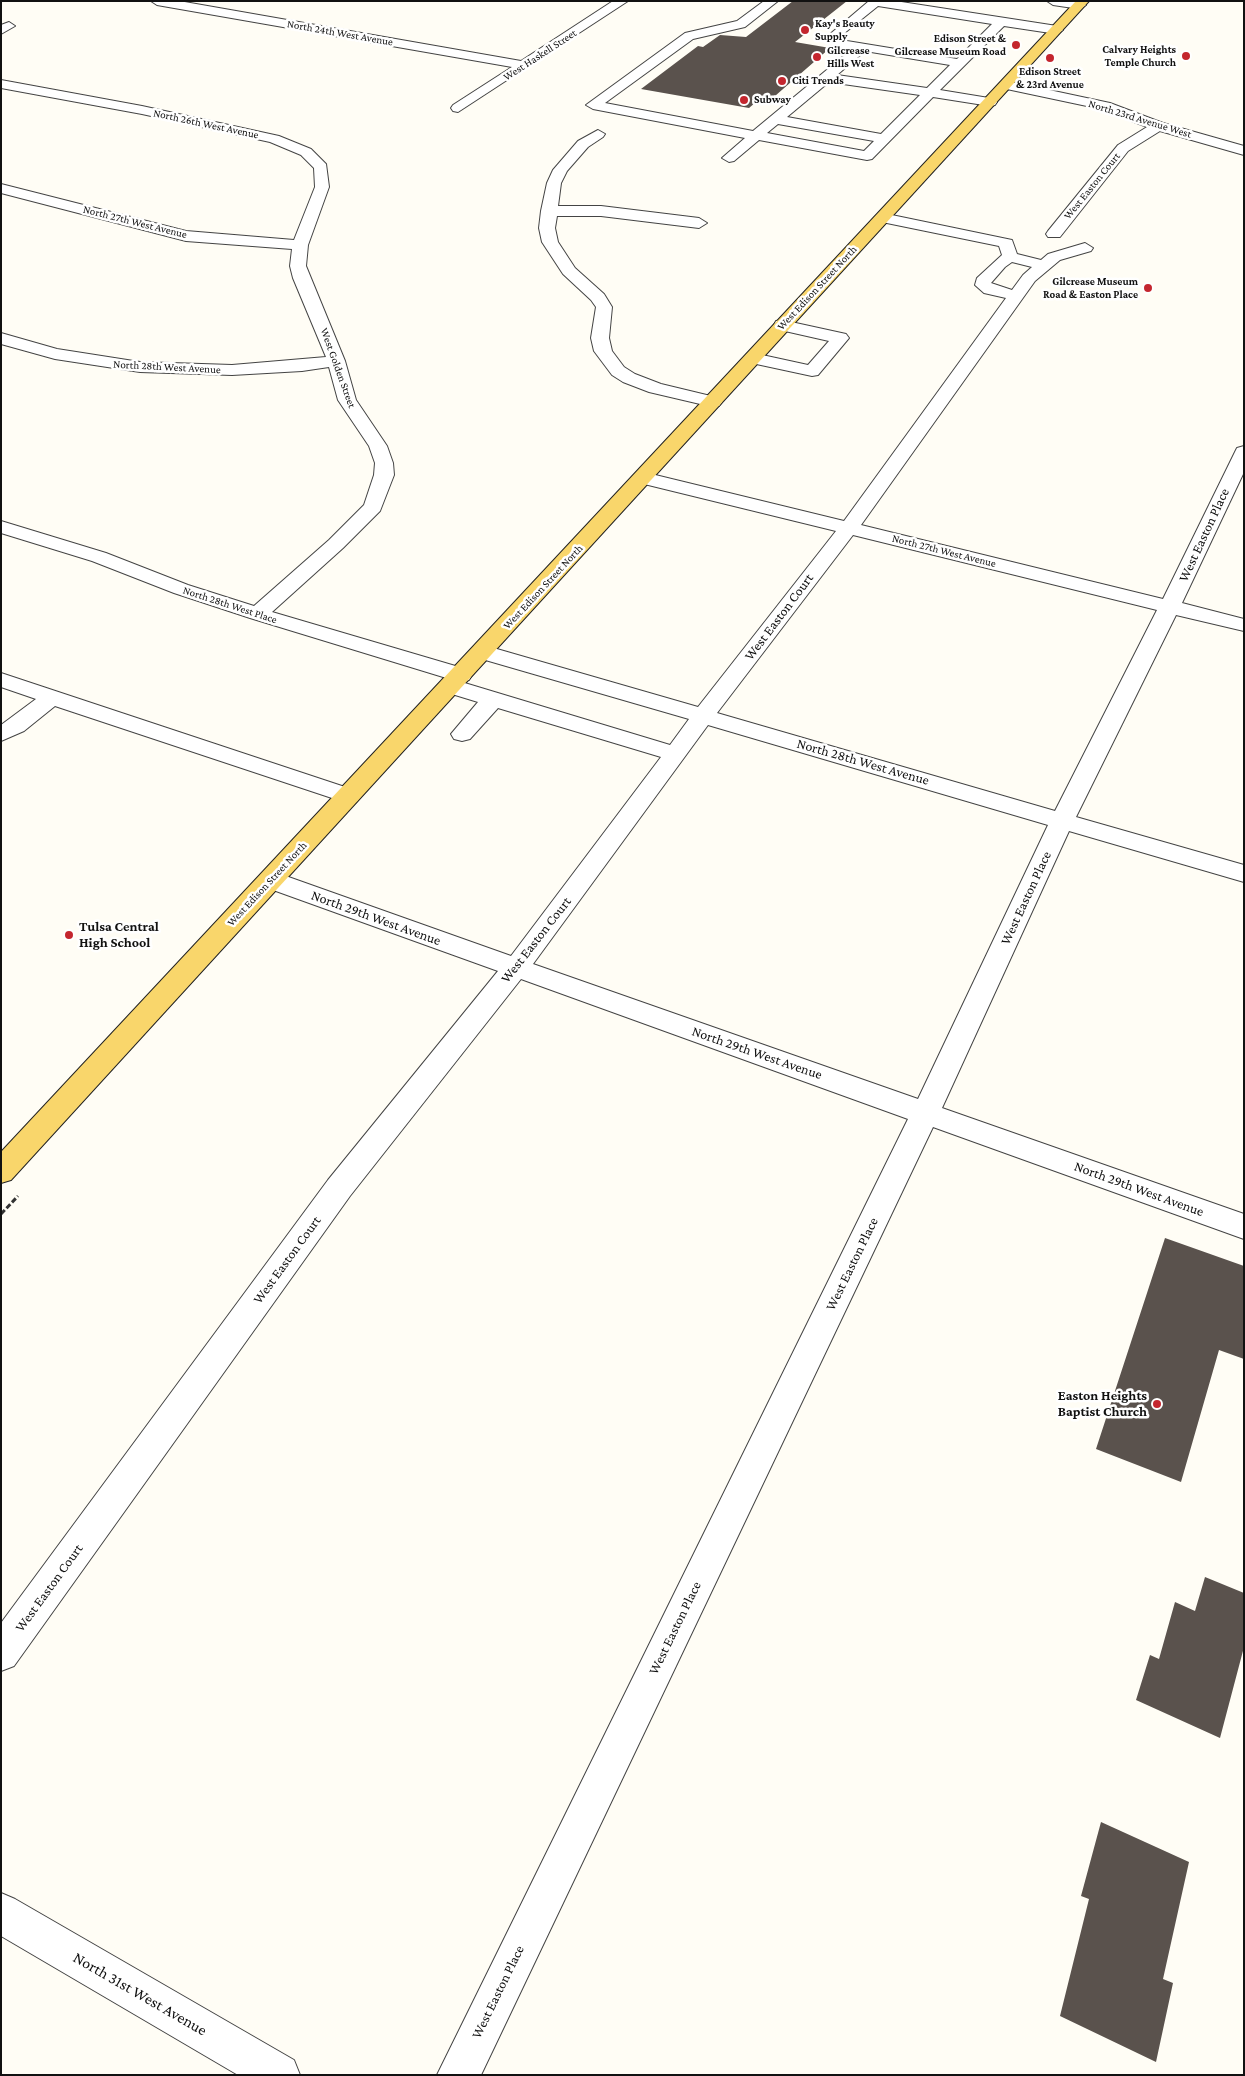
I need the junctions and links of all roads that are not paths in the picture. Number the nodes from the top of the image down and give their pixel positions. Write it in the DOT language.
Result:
graph roads {
  1 [pos="157,1"];
  2 [pos="622,1"];
  3 [pos="772,1"];
  4 [pos="1053,1"];
  5 [pos="1082,3"];
  6 [pos="260,5"];
  7 [pos="238,16"];
  8 [pos="859,16"];
  9 [pos="879,19"];
  10 [pos="1002,21"];
  11 [pos="843,29"];
  12 [pos="1057,30"];
  13 [pos="862,32"];
  14 [pos="967,33"];
  15 [pos="987,36"];
  16 [pos="955,46"];
  17 [pos="862,47"];
  18 [pos="973,49"];
  19 [pos="845,61"];
  20 [pos="959,63"];
  21 [pos="863,64"];
  22 [pos="523,65"];
  23 [pos="927,74"];
  24 [pos="825,77"];
  25 [pos="945,77"];
  26 [pos="1,84"];
  27 [pos="1007,84"];
  28 [pos="809,91"];
  29 [pos="609,93"];
  30 [pos="930,93"];
  31 [pos="828,94"];
  32 [pos="628,96"];
  33 [pos="990,102"];
  34 [pos="792,105"];
  35 [pos="895,106"];
  36 [pos="458,108"];
  37 [pos="812,108"];
  38 [pos="914,109"];
  39 [pos="753,119"];
  40 [pos="880,120"];
  41 [pos="774,121"];
  42 [pos="899,124"];
  43 [pos="1158,126"];
  44 [pos="598,134"];
  45 [pos="756,136"];
  46 [pos="884,139"];
  47 [pos="1244,151"];
  48 [pos="729,158"];
  49 [pos="1,188"];
  50 [pos="549,211"];
  51 [pos="882,218"];
  52 [pos="699,223"];
  53 [pos="1054,234"];
  54 [pos="300,246"];
  55 [pos="1085,248"];
  56 [pos="1010,257"];
  57 [pos="1043,265"];
  58 [pos="1017,296"];
  59 [pos="782,325"];
  60 [pos="1,338"];
  61 [pos="753,358"];
  62 [pos="336,361"];
  63 [pos="713,402"];
  64 [pos="1244,452"];
  65 [pos="643,478"];
  66 [pos="1,527"];
  67 [pos="848,528"];
  68 [pos="1170,606"];
  69 [pos="257,614"];
  70 [pos="1244,625"];
  71 [pos="483,652"];
  72 [pos="1,680"];
  73 [pos="456,681"];
  74 [pos="535,689"];
  75 [pos="52,697"];
  76 [pos="493,699"];
  77 [pos="704,715"];
  78 [pos="1,734"];
  79 [pos="462,734"];
  80 [pos="676,754"];
  81 [pos="349,796"];
  82 [pos="1062,821"];
  83 [pos="1244,874"];
  84 [pos="270,880"];
  85 [pos="515,968"];
  86 [pos="926,1112"];
  87 [pos="1,1172"];
  88 [pos="1244,1227"];
  89 [pos="1,1653"];
  90 [pos="1,1913"];
  91 [pos="279,2075"];
  92 [pos="458,2075"];
  1 -- 7 [label="street, North 24th West Avenue"];
  2 -- 22 [label="street, West Haskell Street"];
  3 -- 29 [label="street"];
  4 -- 5 [label="street"];
  5 -- 12 [label="main road, West Edison Street North"];
  6 -- 7 [label="street"];
  7 -- 22 [label="street, North 24th West Avenue"];
  8 -- 9 [label="street"];
  8 -- 10 [label="street"];
  8 -- 11 [label="street"];
  10 -- 12 [label="street"];
  10 -- 15 [label="street"];
  11 -- 13 [label="street"];
  11 -- 17 [label="street"];
  12 -- 27 [label="main road, West Edison Street North"];
  14 -- 15 [label="street"];
  15 -- 18 [label="street"];
  16 -- 18 [label="street"];
  17 -- 19 [label="street"];
  17 -- 20 [label="street"];
  18 -- 20 [label="street"];
  19 -- 21 [label="street"];
  19 -- 24 [label="street"];
  20 -- 25 [label="street"];
  22 -- 36 [label="street, West Haskell Street"];
  23 -- 25 [label="street"];
  24 -- 28 [label="street"];
  24 -- 30 [label="street"];
  25 -- 30 [label="street"];
  26 -- 54 [label="street, North 26th West Avenue"];
  27 -- 33 [label="main road, West Edison Street North"];
  27 -- 43 [label="street, North 23rd Avenue West"];
  28 -- 31 [label="street"];
  28 -- 34 [label="street"];
  29 -- 32 [label="street"];
  29 -- 45 [label="street"];
  30 -- 33 [label="street"];
  30 -- 38 [label="street"];
  33 -- 51 [label="main road, West Edison Street North"];
  34 -- 37 [label="street"];
  34 -- 41 [label="street"];
  35 -- 38 [label="street"];
  38 -- 42 [label="street"];
  39 -- 41 [label="street"];
  40 -- 42 [label="street"];
  41 -- 45 [label="street"];
  41 -- 46 [label="street"];
  42 -- 46 [label="street"];
  43 -- 47 [label="street, North 23rd Avenue West"];
  43 -- 53 [label="street, West Easton Court"];
  44 -- 50 [label="street"];
  45 -- 46 [label="street"];
  45 -- 48 [label="street"];
  49 -- 54 [label="street, North 27th West Avenue"];
  50 -- 52 [label="street"];
  50 -- 63 [label="street"];
  51 -- 56 [label="street"];
  51 -- 59 [label="main road, West Edison Street North"];
  54 -- 62 [label="street, West Golden Street"];
  55 -- 57 [label="street, West Easton Court"];
  56 -- 57 [label="street"];
  56 -- 58 [label="street"];
  57 -- 58 [label="street, West Easton Court"];
  58 -- 67 [label="street, West Easton Court"];
  59 -- 61 [label="main road, West Edison Street North"];
  59 -- 61 [label="street"];
  60 -- 62 [label="street, North 28th West Avenue"];
  61 -- 63 [label="main road, West Edison Street North"];
  62 -- 69 [label="street, West Golden Street"];
  63 -- 65 [label="main road, West Edison Street North"];
  64 -- 68 [label="street, West Easton Place"];
  65 -- 67 [label="street, North 27th West Avenue"];
  65 -- 71 [label="main road, West Edison Street North"];
  66 -- 69 [label="street, North 28th West Place"];
  67 -- 68 [label="street, North 27th West Avenue"];
  67 -- 77 [label="street, West Easton Court"];
  68 -- 70 [label="street, North 27th West Avenue"];
  68 -- 82 [label="street, West Easton Place"];
  69 -- 73 [label="street, North 28th West Place"];
  71 -- 73 [label="main road, West Edison Street North"];
  71 -- 74 [label="street, North 28th West Avenue"];
  72 -- 75 [label="street"];
  73 -- 76 [label="street, North 28th West Place"];
  73 -- 81 [label="main road, West Edison Street North"];
  74 -- 76 [label="street, North 28th West Place"];
  74 -- 77 [label="street, North 28th West Avenue"];
  74 -- 80 [label="street"];
  75 -- 78 [label="street"];
  75 -- 81 [label="street"];
  76 -- 79 [label="street"];
  77 -- 80 [label="street, West Easton Court"];
  77 -- 82 [label="street, North 28th West Avenue"];
  80 -- 85 [label="street, West Easton Court"];
  81 -- 84 [label="main road, West Edison Street North"];
  82 -- 83 [label="street, North 28th West Avenue"];
  82 -- 86 [label="street, West Easton Place"];
  84 -- 85 [label="street, North 29th West Avenue"];
  84 -- 87 [label="main road, West Edison Street North"];
  85 -- 86 [label="street, North 29th West Avenue"];
  85 -- 89 [label="street, West Easton Court"];
  86 -- 88 [label="street, North 29th West Avenue"];
  86 -- 92 [label="street, West Easton Place"];
  90 -- 91 [label="street, North 31st West Avenue"];
}
